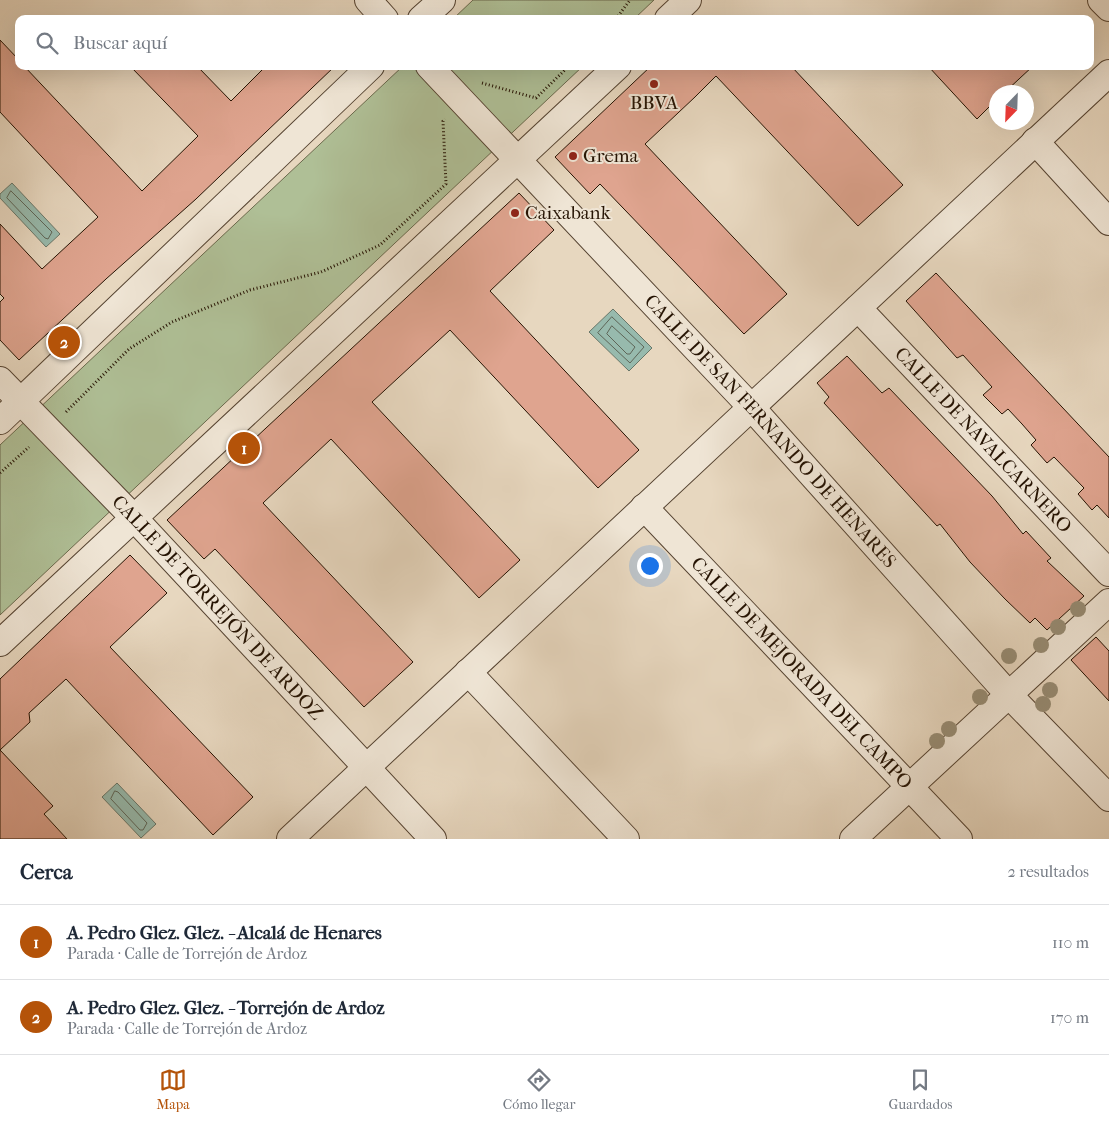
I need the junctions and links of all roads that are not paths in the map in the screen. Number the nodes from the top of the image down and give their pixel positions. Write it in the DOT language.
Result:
graph roads {
  1 [pos="368,0"];
  2 [pos="442,0"];
  3 [pos="688,0"];
  4 [pos="1101,0"];
  5 [pos="1109,8"];
  6 [pos="381,15"];
  7 [pos="425,15"];
  8 [pos="672,15"];
  9 [pos="367,70"];
  10 [pos="433,70"];
  11 [pos="614,70"];
  12 [pos="1109,73"];
  13 [pos="1036,142"];
  14 [pos="519,160"];
  15 [pos="1109,222"];
  16 [pos="858,308"];
  17 [pos="0,380"];
  18 [pos="20,402"];
  19 [pos="751,407"];
  20 [pos="0,421"];
  21 [pos="644,507"];
  22 [pos="134,519"];
  23 [pos="1109,573"];
  24 [pos="1109,602"];
  25 [pos="0,643"];
  26 [pos="468,672"];
  27 [pos="1009,695"];
  28 [pos="367,767"];
  29 [pos="909,786"];
  30 [pos="1109,798"];
  31 [pos="290,839"];
  32 [pos="433,839"];
  33 [pos="626,839"];
  34 [pos="853,839"];
  35 [pos="959,839"];
  1 -- 6 [label="street"];
  2 -- 7 [label="street"];
  3 -- 8 [label="street"];
  4 -- 5 [label="street"];
  9 -- 18 [label="street"];
  10 -- 14 [label="street, CALLE DE SAN FERNANDO DE HENARES"];
  11 -- 14 [label="street"];
  12 -- 13 [label="street"];
  13 -- 15 [label="street"];
  13 -- 16 [label="street"];
  14 -- 19 [label="street, CALLE DE SAN FERNANDO DE HENARES"];
  14 -- 22 [label="street"];
  16 -- 19 [label="street"];
  16 -- 23 [label="street, CALLE DE NAVALCARNERO"];
  17 -- 18 [label="street, CALLE DE TORREJÓN DE ARDOZ"];
  18 -- 20 [label="street"];
  18 -- 22 [label="street, CALLE DE TORREJÓN DE ARDOZ"];
  19 -- 21 [label="street"];
  19 -- 27 [label="street, CALLE DE SAN FERNANDO DE HENARES"];
  21 -- 26 [label="street"];
  21 -- 29 [label="street, CALLE DE MEJORADA DEL CAMPO"];
  22 -- 25 [label="street"];
  22 -- 28 [label="street, CALLE DE TORREJÓN DE ARDOZ"];
  24 -- 27 [label="street"];
  26 -- 28 [label="street"];
  26 -- 33 [label="street"];
  27 -- 29 [label="street"];
  27 -- 30 [label="street, CALLE DE SAN FERNANDO DE HENARES"];
  28 -- 31 [label="street"];
  28 -- 32 [label="street, CALLE DE TORREJÓN DE ARDOZ"];
  29 -- 34 [label="street"];
  29 -- 35 [label="street, CALLE DE MEJORADA DEL CAMPO"];
}
